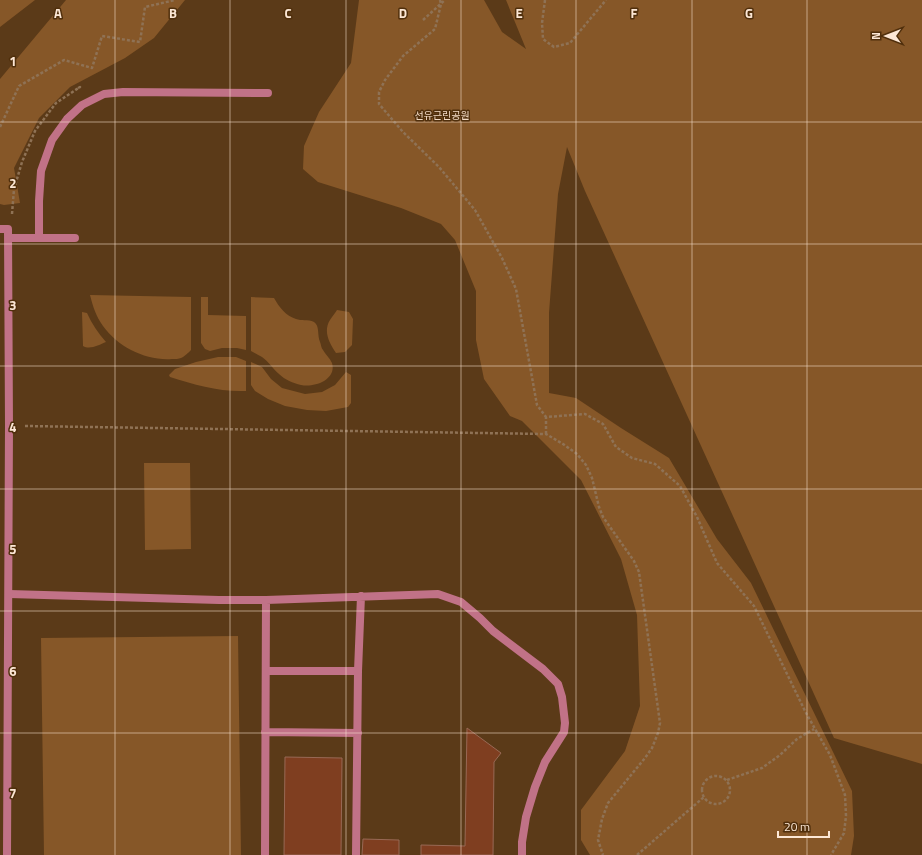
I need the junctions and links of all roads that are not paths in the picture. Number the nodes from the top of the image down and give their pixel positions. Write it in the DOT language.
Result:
graph roads {
  1 [pos="268,93"];
  2 [pos="0,229"];
  3 [pos="8,238"];
  4 [pos="39,238"];
  5 [pos="75,238"];
  6 [pos="9,594"];
  7 [pos="361,596"];
  8 [pos="266,600"];
  9 [pos="266,671"];
  10 [pos="358,671"];
  11 [pos="265,732"];
  12 [pos="358,733"];
  13 [pos="7,855"];
  14 [pos="265,855"];
  15 [pos="356,855"];
  16 [pos="522,855"];
  1 -- 4 [label="street"];
  2 -- 3 [label="street"];
  3 -- 4 [label="street"];
  3 -- 6 [label="street"];
  4 -- 5 [label="street"];
  6 -- 8 [label="street"];
  6 -- 13 [label="street"];
  7 -- 8 [label="street"];
  7 -- 10 [label="street"];
  7 -- 16 [label="street"];
  8 -- 9 [label="street"];
  9 -- 10 [label="street"];
  9 -- 11 [label="street"];
  10 -- 12 [label="street"];
  11 -- 12 [label="street"];
  11 -- 14 [label="street"];
  12 -- 15 [label="street"];
}
